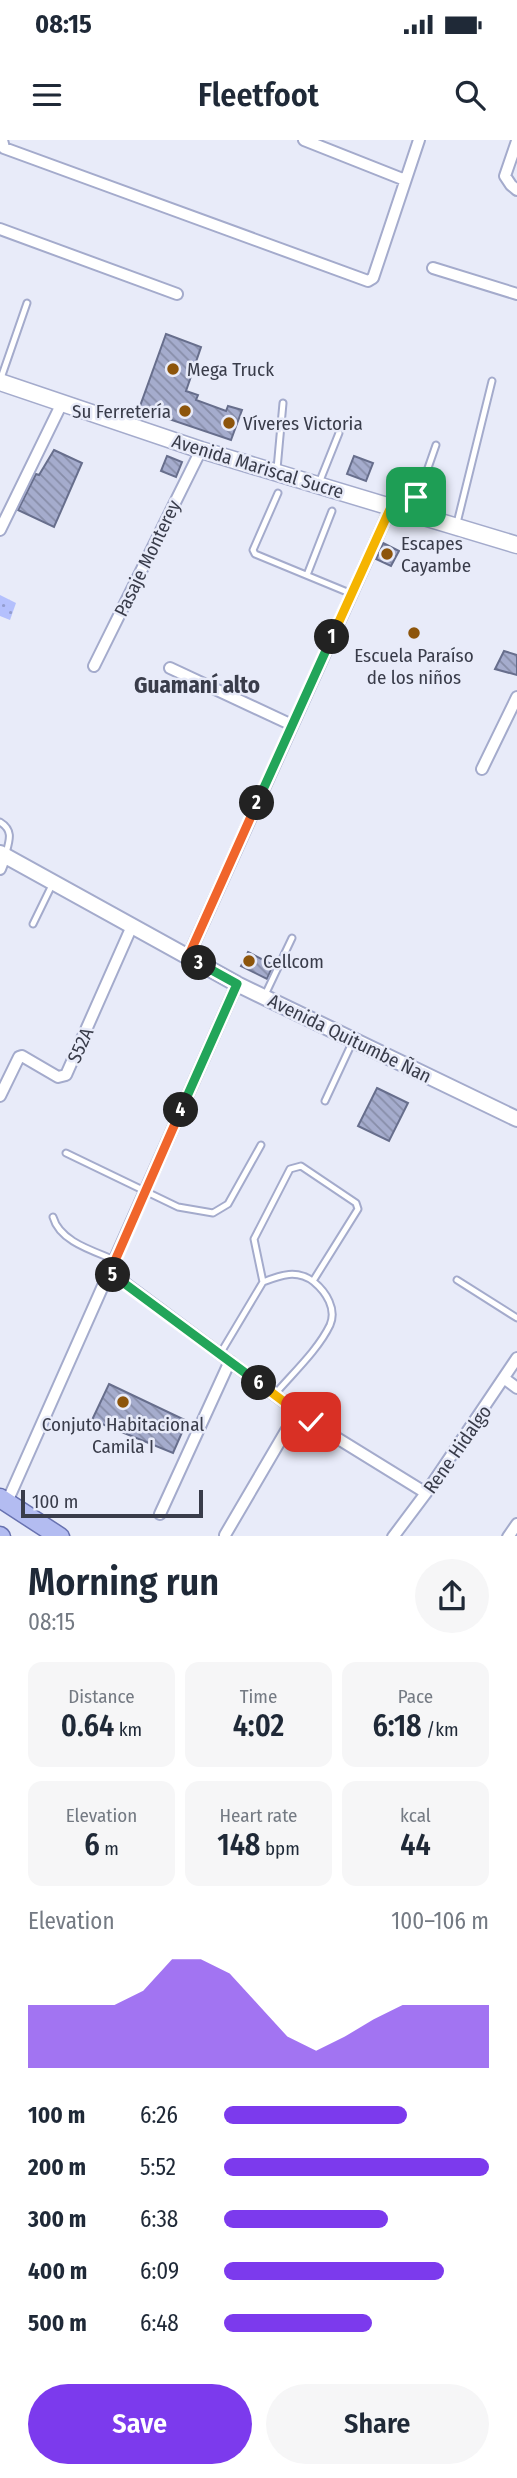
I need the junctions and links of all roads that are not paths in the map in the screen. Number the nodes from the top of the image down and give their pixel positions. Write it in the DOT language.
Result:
graph roads {
  1 [pos="304,140"];
  2 [pos="419,140"];
  3 [pos="517,141"];
  4 [pos="2,144"];
  5 [pos="405,180"];
  6 [pos="517,190"];
  7 [pos="0,229"];
  8 [pos="433,268"];
  9 [pos="177,294"];
  10 [pos="517,294"];
  11 [pos="27,303"];
  12 [pos="0,381"];
  13 [pos="492,381"];
  14 [pos="62,403"];
  15 [pos="284,403"];
  16 [pos="339,433"];
  17 [pos="436,445"];
  18 [pos="201,450"];
  19 [pos="277,472"];
  20 [pos="318,486"];
  21 [pos="278,493"];
  22 [pos="391,507"];
  23 [pos="332,511"];
  24 [pos="412,514"];
  25 [pos="456,526"];
  26 [pos="0,530"];
  27 [pos="514,540"];
  28 [pos="307,575"];
  29 [pos="352,594"];
  30 [pos="94,666"];
  31 [pos="170,668"];
  32 [pos="517,697"];
  33 [pos="292,725"];
  34 [pos="482,769"];
  35 [pos="0,822"];
  36 [pos="2,860"];
  37 [pos="54,882"];
  38 [pos="33,923"];
  39 [pos="132,926"];
  40 [pos="292,938"];
  41 [pos="188,957"];
  42 [pos="237,984"];
  43 [pos="264,997"];
  44 [pos="353,1040"];
  45 [pos="0,1096"];
  46 [pos="325,1101"];
  47 [pos="517,1119"];
  48 [pos="261,1145"];
  49 [pos="66,1153"];
  50 [pos="145,1192"];
  51 [pos="53,1217"];
  52 [pos="115,1260"];
  53 [pos="110,1272"];
  54 [pos="457,1280"];
  55 [pos="313,1281"];
  56 [pos="263,1282"];
  57 [pos="517,1318"];
  58 [pos="225,1358"];
  59 [pos="517,1358"];
  60 [pos="505,1379"];
  61 [pos="517,1388"];
  62 [pos="275,1395"];
  63 [pos="297,1412"];
  64 [pos="426,1493"];
  65 [pos="2,1502"];
  66 [pos="160,1514"];
  67 [pos="517,1524"];
  68 [pos="0,1528"];
  69 [pos="2,1535"];
  70 [pos="225,1535"];
  71 [pos="47,1536"];
  72 [pos="60,1536"];
  73 [pos="393,1536"];
  74 [pos="508,1536"];
  1 -- 5 [label="street"];
  2 -- 5 [label="street"];
  3 -- 6 [label="street"];
  4 -- 5 [label="street"];
  7 -- 9 [label="street"];
  8 -- 10 [label="street"];
  11 -- 12 [label="lane"];
  12 -- 14 [label="main road, Avenida Mariscal Sucre"];
  13 -- 25 [label="lane"];
  14 -- 18 [label="main road, Avenida Mariscal Sucre"];
  14 -- 26 [label="street"];
  15 -- 19 [label="lane"];
  16 -- 20 [label="lane"];
  17 -- 24 [label="lane"];
  18 -- 19 [label="main road, Avenida Mariscal Sucre"];
  18 -- 30 [label="street, Pasaje Monterey"];
  19 -- 20 [label="main road, Avenida Mariscal Sucre"];
  20 -- 22 [label="main road, Avenida Mariscal Sucre"];
  21 -- 28 [label="lane"];
  22 -- 24 [label="main road, Avenida Mariscal Sucre"];
  22 -- 29 [label="street"];
  23 -- 28 [label="lane"];
  24 -- 25 [label="main road, Avenida Mariscal Sucre"];
  25 -- 27 [label="main road, Avenida Mariscal Sucre"];
  28 -- 29 [label="lane"];
  29 -- 33 [label="street"];
  31 -- 33 [label="street"];
  32 -- 34 [label="street"];
  33 -- 41 [label="street"];
  35 -- 36 [label="lane"];
  36 -- 37 [label="street, Avenida Quitumbe Ñan"];
  37 -- 38 [label="lane"];
  37 -- 39 [label="street, Avenida Quitumbe Ñan"];
  39 -- 41 [label="street, Avenida Quitumbe Ñan"];
  39 -- 45 [label="street, S52A"];
  40 -- 43 [label="lane"];
  41 -- 42 [label="street, Avenida Quitumbe Ñan"];
  42 -- 43 [label="street, Avenida Quitumbe Ñan"];
  42 -- 50 [label="street"];
  43 -- 44 [label="street, Avenida Quitumbe Ñan"];
  44 -- 46 [label="lane"];
  44 -- 47 [label="street, Avenida Quitumbe Ñan"];
  48 -- 50 [label="lane"];
  49 -- 50 [label="lane"];
  50 -- 52 [label="street"];
  51 -- 52 [label="lane"];
  52 -- 53 [label="street"];
  53 -- 58 [label="street"];
  53 -- 65 [label="street"];
  54 -- 57 [label="lane"];
  55 -- 56 [label="lane"];
  55 -- 56 [label="lane"];
  55 -- 62 [label="lane"];
  56 -- 58 [label="lane"];
  58 -- 62 [label="street"];
  58 -- 66 [label="street"];
  59 -- 60 [label="street, Rene Hidalgo"];
  60 -- 61 [label="street"];
  60 -- 64 [label="street, Rene Hidalgo"];
  62 -- 63 [label="street"];
  63 -- 64 [label="street"];
  63 -- 70 [label="street"];
  64 -- 73 [label="street, Rene Hidalgo"];
  65 -- 71 [label="lane"];
  65 -- 72 [label="main road"];
  67 -- 74 [label="street"];
  68 -- 69 [label="lane"];
}
